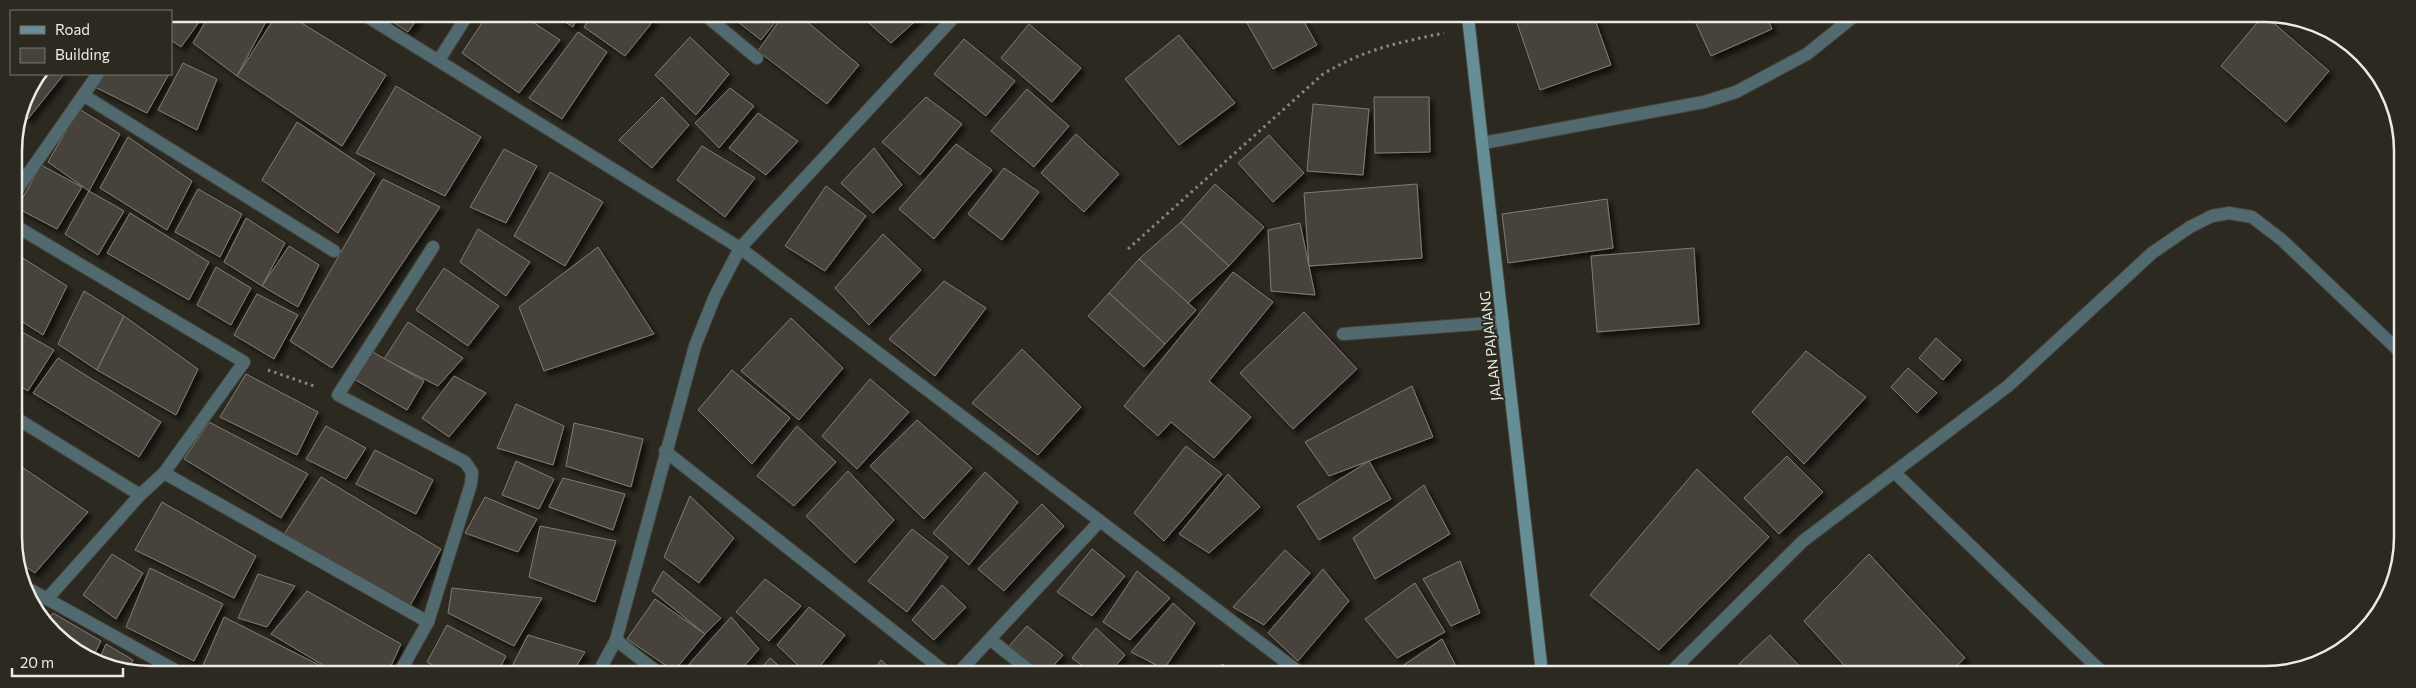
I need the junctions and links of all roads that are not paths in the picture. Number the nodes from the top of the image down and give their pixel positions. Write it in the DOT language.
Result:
graph roads {
  1 [pos="1469,22"];
  2 [pos="1847,22"];
  3 [pos="378,23"];
  4 [pos="462,23"];
  5 [pos="714,23"];
  6 [pos="950,23"];
  7 [pos="757,58"];
  8 [pos="439,60"];
  9 [pos="97,75"];
  10 [pos="83,95"];
  11 [pos="1483,143"];
  12 [pos="23,181"];
  13 [pos="23,230"];
  14 [pos="433,247"];
  15 [pos="740,248"];
  16 [pos="334,251"];
  17 [pos="1503,322"];
  18 [pos="1344,334"];
  19 [pos="2394,347"];
  20 [pos="22,422"];
  21 [pos="665,451"];
  22 [pos="1894,472"];
  23 [pos="164,473"];
  24 [pos="140,495"];
  25 [pos="1100,521"];
  26 [pos="35,593"];
  27 [pos="47,599"];
  28 [pos="428,622"];
  29 [pos="616,640"];
  30 [pos="991,640"];
  31 [pos="1290,665"];
  32 [pos="1541,665"];
  33 [pos="1678,665"];
  34 [pos="2095,665"];
  35 [pos="168,666"];
  36 [pos="403,666"];
  37 [pos="602,666"];
  38 [pos="649,666"];
  39 [pos="937,666"];
  40 [pos="965,666"];
  41 [pos="1022,666"];
  1 -- 11 [label="main road, JALAN PAJAIANG"];
  2 -- 11 [label="street"];
  3 -- 8 [label="street"];
  4 -- 8 [label="street"];
  5 -- 7 [label="street"];
  6 -- 15 [label="street"];
  8 -- 15 [label="street"];
  9 -- 10 [label="street"];
  10 -- 12 [label="street"];
  10 -- 16 [label="street"];
  11 -- 17 [label="main road, JALAN PAJAIANG"];
  13 -- 23 [label="street"];
  14 -- 28 [label="street"];
  15 -- 21 [label="street"];
  15 -- 25 [label="street"];
  17 -- 18 [label="street"];
  17 -- 32 [label="main road, JALAN PAJAIANG"];
  19 -- 22 [label="street"];
  20 -- 24 [label="street"];
  21 -- 29 [label="street"];
  21 -- 39 [label="street"];
  22 -- 33 [label="street"];
  22 -- 34 [label="street"];
  23 -- 24 [label="street"];
  23 -- 28 [label="street"];
  24 -- 27 [label="street"];
  25 -- 30 [label="street"];
  25 -- 31 [label="street"];
  26 -- 27 [label="street"];
  27 -- 35 [label="street"];
  28 -- 36 [label="street"];
  29 -- 37 [label="street"];
  29 -- 38 [label="street"];
  30 -- 40 [label="street"];
  30 -- 41 [label="street"];
}
